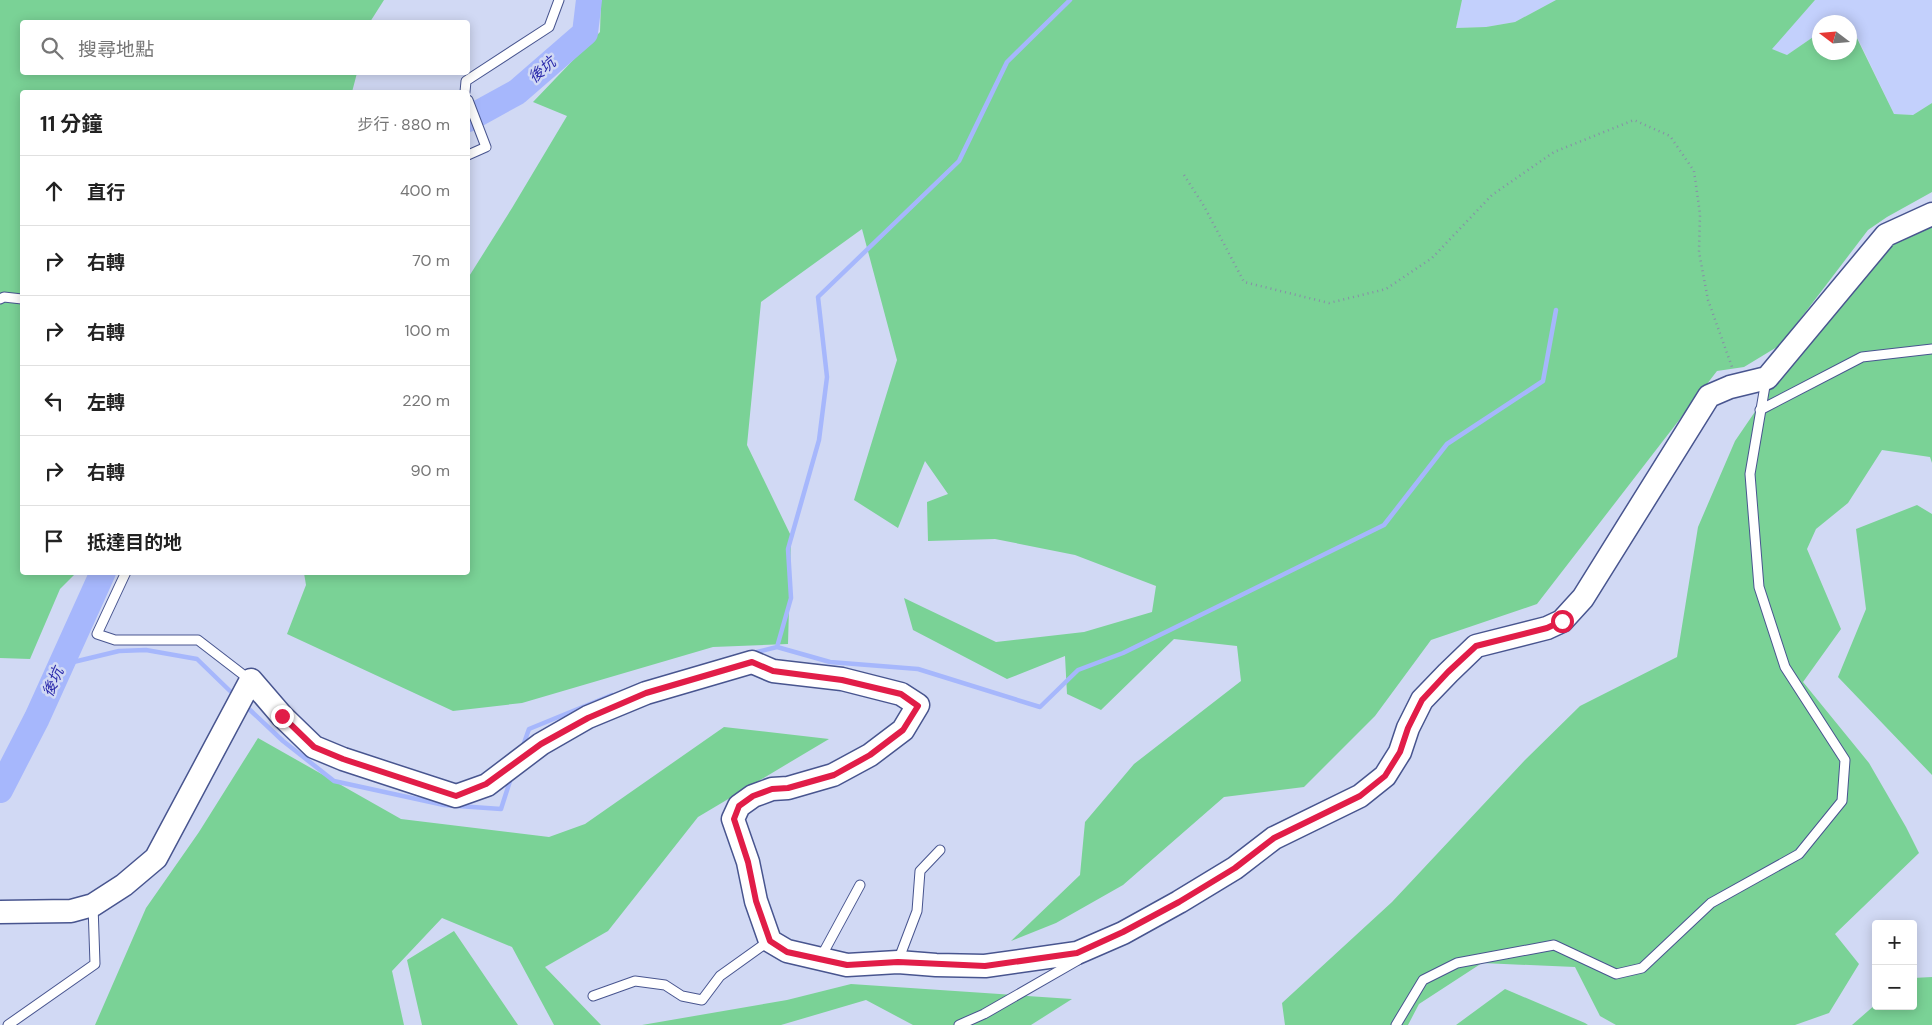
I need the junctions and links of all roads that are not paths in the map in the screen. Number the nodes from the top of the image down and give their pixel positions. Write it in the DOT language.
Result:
graph roads {
  1 [pos="560,0"];
  2 [pos="465,90"];
  3 [pos="470,105"];
  4 [pos="470,154"];
  5 [pos="1932,214"];
  6 [pos="0,299"];
  7 [pos="20,299"];
  8 [pos="1932,349"];
  9 [pos="1767,378"];
  10 [pos="1760,410"];
  11 [pos="125,575"];
  12 [pos="251,680"];
  13 [pos="940,850"];
  14 [pos="860,885"];
  15 [pos="93,905"];
  16 [pos="1,912"];
  17 [pos="1123,932"];
  18 [pos="770,941"];
  19 [pos="820,960"];
  20 [pos="898,962"];
  21 [pos="593,996"];
  22 [pos="8,1025"];
  23 [pos="959,1025"];
  24 [pos="1396,1025"];
  1 -- 2 [label="lane"];
  3 -- 4 [label="lane"];
  5 -- 9 [label="street"];
  6 -- 7 [label="lane"];
  8 -- 10 [label="lane"];
  9 -- 10 [label="lane"];
  9 -- 17 [label="street"];
  10 -- 24 [label="lane"];
  11 -- 12 [label="lane"];
  12 -- 15 [label="street"];
  12 -- 18 [label="street"];
  13 -- 20 [label="lane"];
  14 -- 19 [label="lane"];
  15 -- 16 [label="street"];
  15 -- 22 [label="lane"];
  17 -- 20 [label="street"];
  17 -- 23 [label="lane"];
  18 -- 19 [label="street"];
  18 -- 21 [label="lane"];
  19 -- 20 [label="street"];
}
